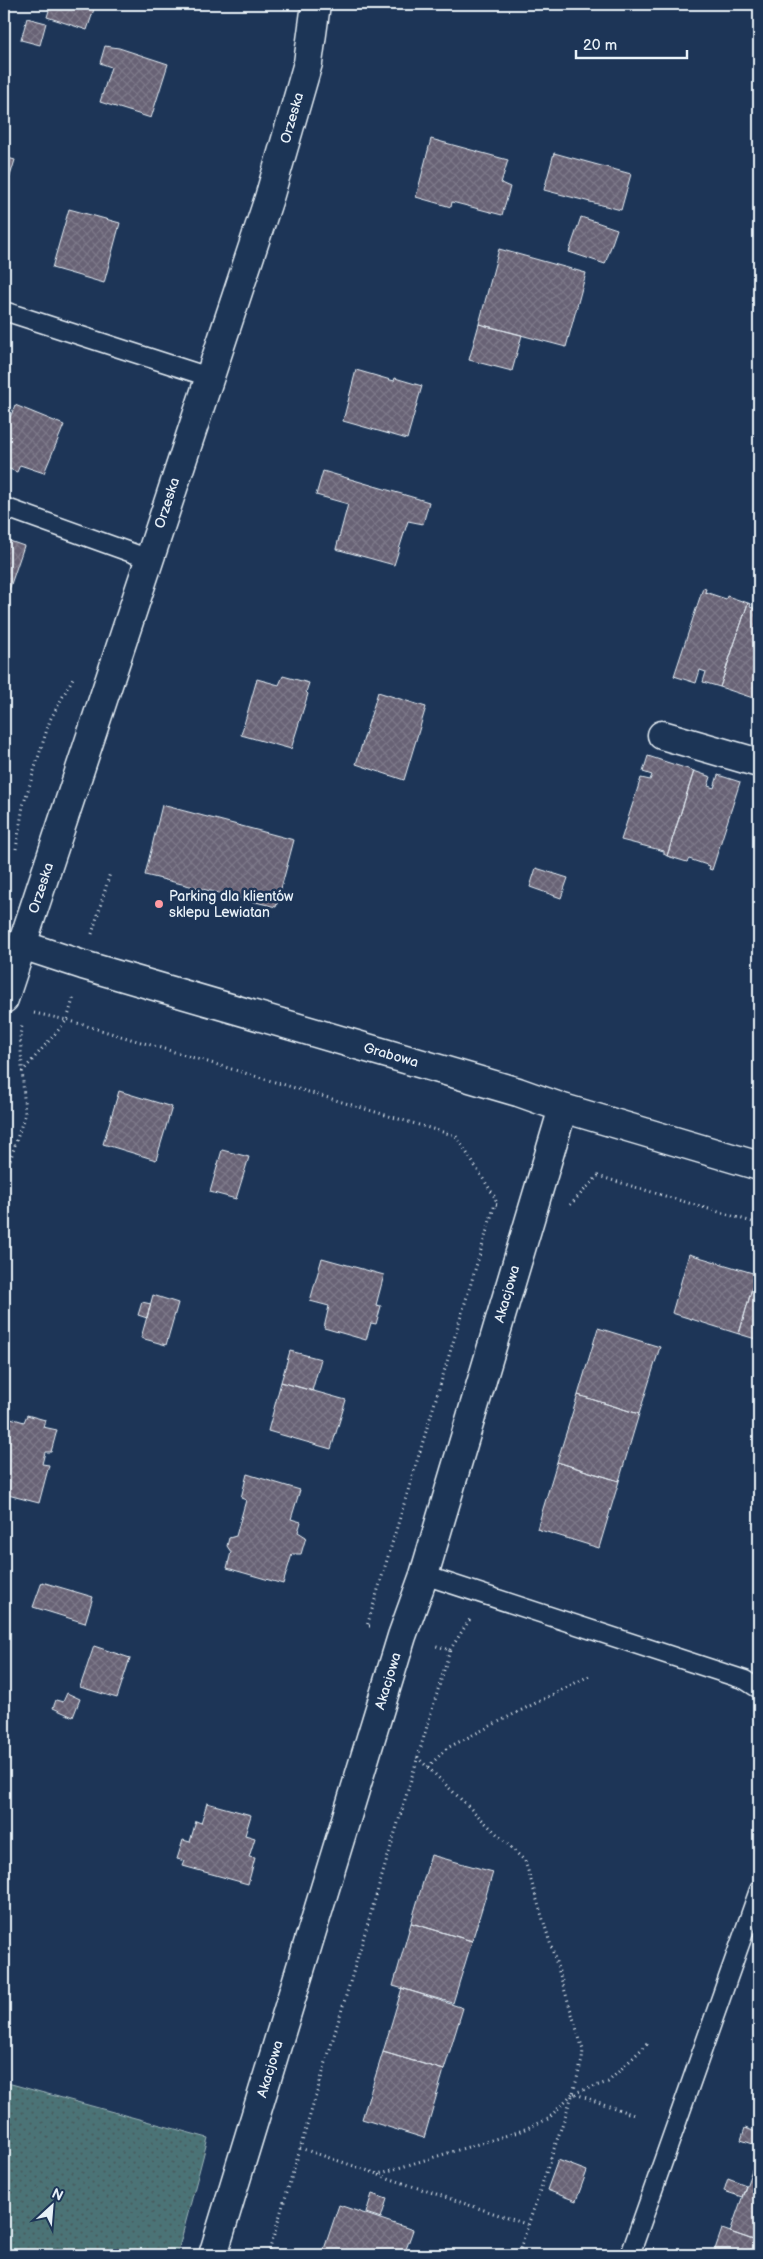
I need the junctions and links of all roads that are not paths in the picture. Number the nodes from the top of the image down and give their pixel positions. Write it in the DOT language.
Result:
graph roads {
  1 [pos="316,4"];
  2 [pos="4,311"];
  3 [pos="209,377"];
  4 [pos="4,507"];
  5 [pos="149,559"];
  6 [pos="662,736"];
  7 [pos="759,763"];
  8 [pos="22,945"];
  9 [pos="4,999"];
  10 [pos="563,1108"];
  11 [pos="759,1166"];
  12 [pos="424,1575"];
  13 [pos="759,1689"];
  14 [pos="759,1890"];
  15 [pos="213,2255"];
  16 [pos="630,2255"];
  1 -- 3 [label="street, Orzeska"];
  2 -- 3 [label="lane"];
  3 -- 5 [label="street, Orzeska"];
  4 -- 5 [label="lane"];
  5 -- 8 [label="street, Orzeska"];
  6 -- 7 [label="street"];
  8 -- 9 [label="street, Orzeska"];
  8 -- 10 [label="street, Grabowa"];
  10 -- 11 [label="street, Grabowa"];
  10 -- 12 [label="street, Akacjowa"];
  12 -- 13 [label="lane"];
  12 -- 15 [label="street, Akacjowa"];
  14 -- 16 [label="lane"];
}
